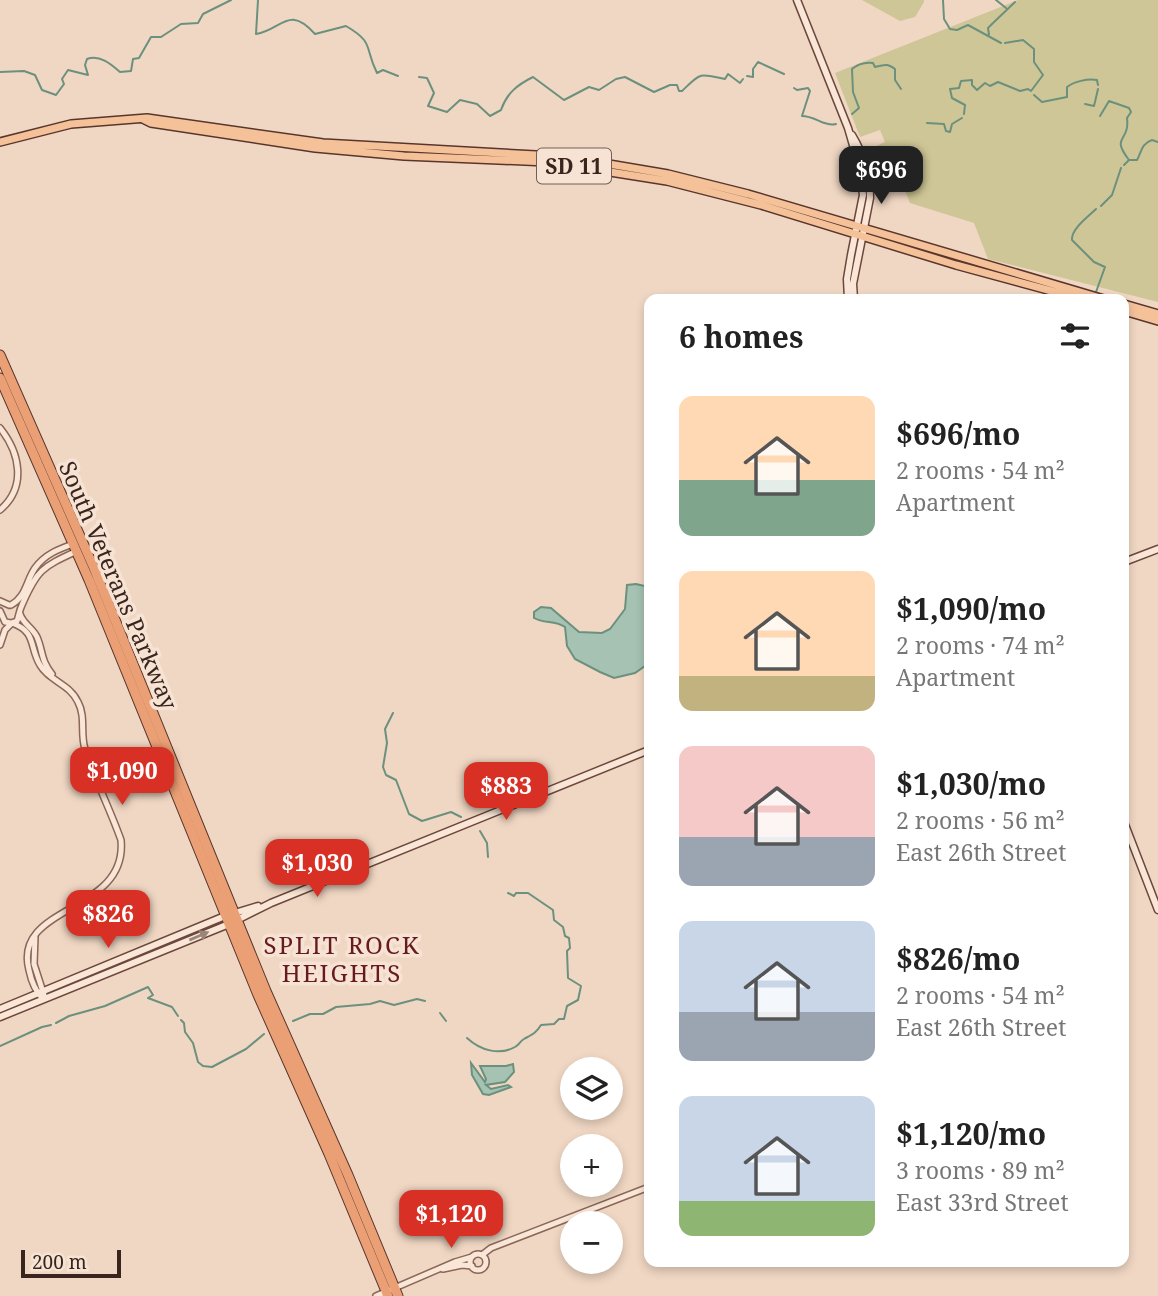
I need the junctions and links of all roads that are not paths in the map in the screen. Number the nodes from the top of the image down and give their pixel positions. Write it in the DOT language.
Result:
graph roads {
  1 [pos="797,0"];
  2 [pos="143,120"];
  3 [pos="0,142"];
  4 [pos="595,169"];
  5 [pos="668,174"];
  6 [pos="741,200"];
  7 [pos="785,205"];
  8 [pos="860,230"];
  9 [pos="848,294"];
  10 [pos="854,294"];
  11 [pos="1063,294"];
  12 [pos="1086,294"];
  13 [pos="1129,305"];
  14 [pos="1129,312"];
  15 [pos="1158,314"];
  16 [pos="1158,321"];
  17 [pos="0,355"];
  18 [pos="0,378"];
  19 [pos="0,428"];
  20 [pos="0,510"];
  21 [pos="78,546"];
  22 [pos="1158,549"];
  23 [pos="1129,560"];
  24 [pos="0,601"];
  25 [pos="10,605"];
  26 [pos="19,613"];
  27 [pos="1,614"];
  28 [pos="11,623"];
  29 [pos="0,627"];
  30 [pos="0,645"];
  31 [pos="54,677"];
  32 [pos="644,752"];
  33 [pos="1129,835"];
  34 [pos="1158,910"];
  35 [pos="231,918"];
  36 [pos="42,995"];
  37 [pos="0,1009"];
  38 [pos="0,1017"];
  39 [pos="644,1188"];
  40 [pos="472,1257"];
  41 [pos="484,1257"];
  42 [pos="472,1266"];
  43 [pos="443,1269"];
  44 [pos="391,1293"];
  45 [pos="376,1296"];
  1 -- 8 [label="main road"];
  2 -- 3 [label="main road, SD 11"];
  2 -- 4 [label="main road, SD 11"];
  2 -- 5 [label="main road, SD 11"];
  4 -- 5 [label="main road"];
  4 -- 6 [label="main road, SD 11"];
  5 -- 7 [label="main road, SD 11"];
  6 -- 7 [label="main road"];
  6 -- 8 [label="main road, SD 11"];
  7 -- 8 [label="main road, SD 11"];
  8 -- 9 [label="main road"];
  8 -- 10 [label="main road"];
  8 -- 11 [label="main road, SD 11"];
  8 -- 12 [label="main road, SD 11"];
  13 -- 15 [label="main road"];
  14 -- 16 [label="main road"];
  17 -- 21 [label="highway, South Veterans Parkway"];
  18 -- 21 [label="highway, South Veterans Parkway"];
  19 -- 20 [label="street"];
  21 -- 25 [label="street"];
  21 -- 26 [label="street"];
  21 -- 35 [label="highway, South Veterans Parkway"];
  22 -- 23 [label="main road"];
  24 -- 25 [label="street"];
  25 -- 26 [label="street"];
  25 -- 27 [label="street"];
  26 -- 28 [label="street"];
  26 -- 31 [label="street"];
  27 -- 28 [label="street"];
  27 -- 29 [label="street"];
  28 -- 30 [label="street"];
  28 -- 31 [label="street"];
  31 -- 36 [label="street"];
  32 -- 35 [label="main road"];
  33 -- 34 [label="main road"];
  35 -- 36 [label="main road"];
  35 -- 44 [label="highway, South Veterans Parkway"];
  36 -- 37 [label="main road"];
  36 -- 38 [label="main road"];
  39 -- 41 [label="street"];
  40 -- 41 [label="street"];
  40 -- 42 [label="street"];
  40 -- 43 [label="street"];
  41 -- 42 [label="street"];
  42 -- 43 [label="street"];
  43 -- 44 [label="street"];
  44 -- 45 [label="street"];
}
